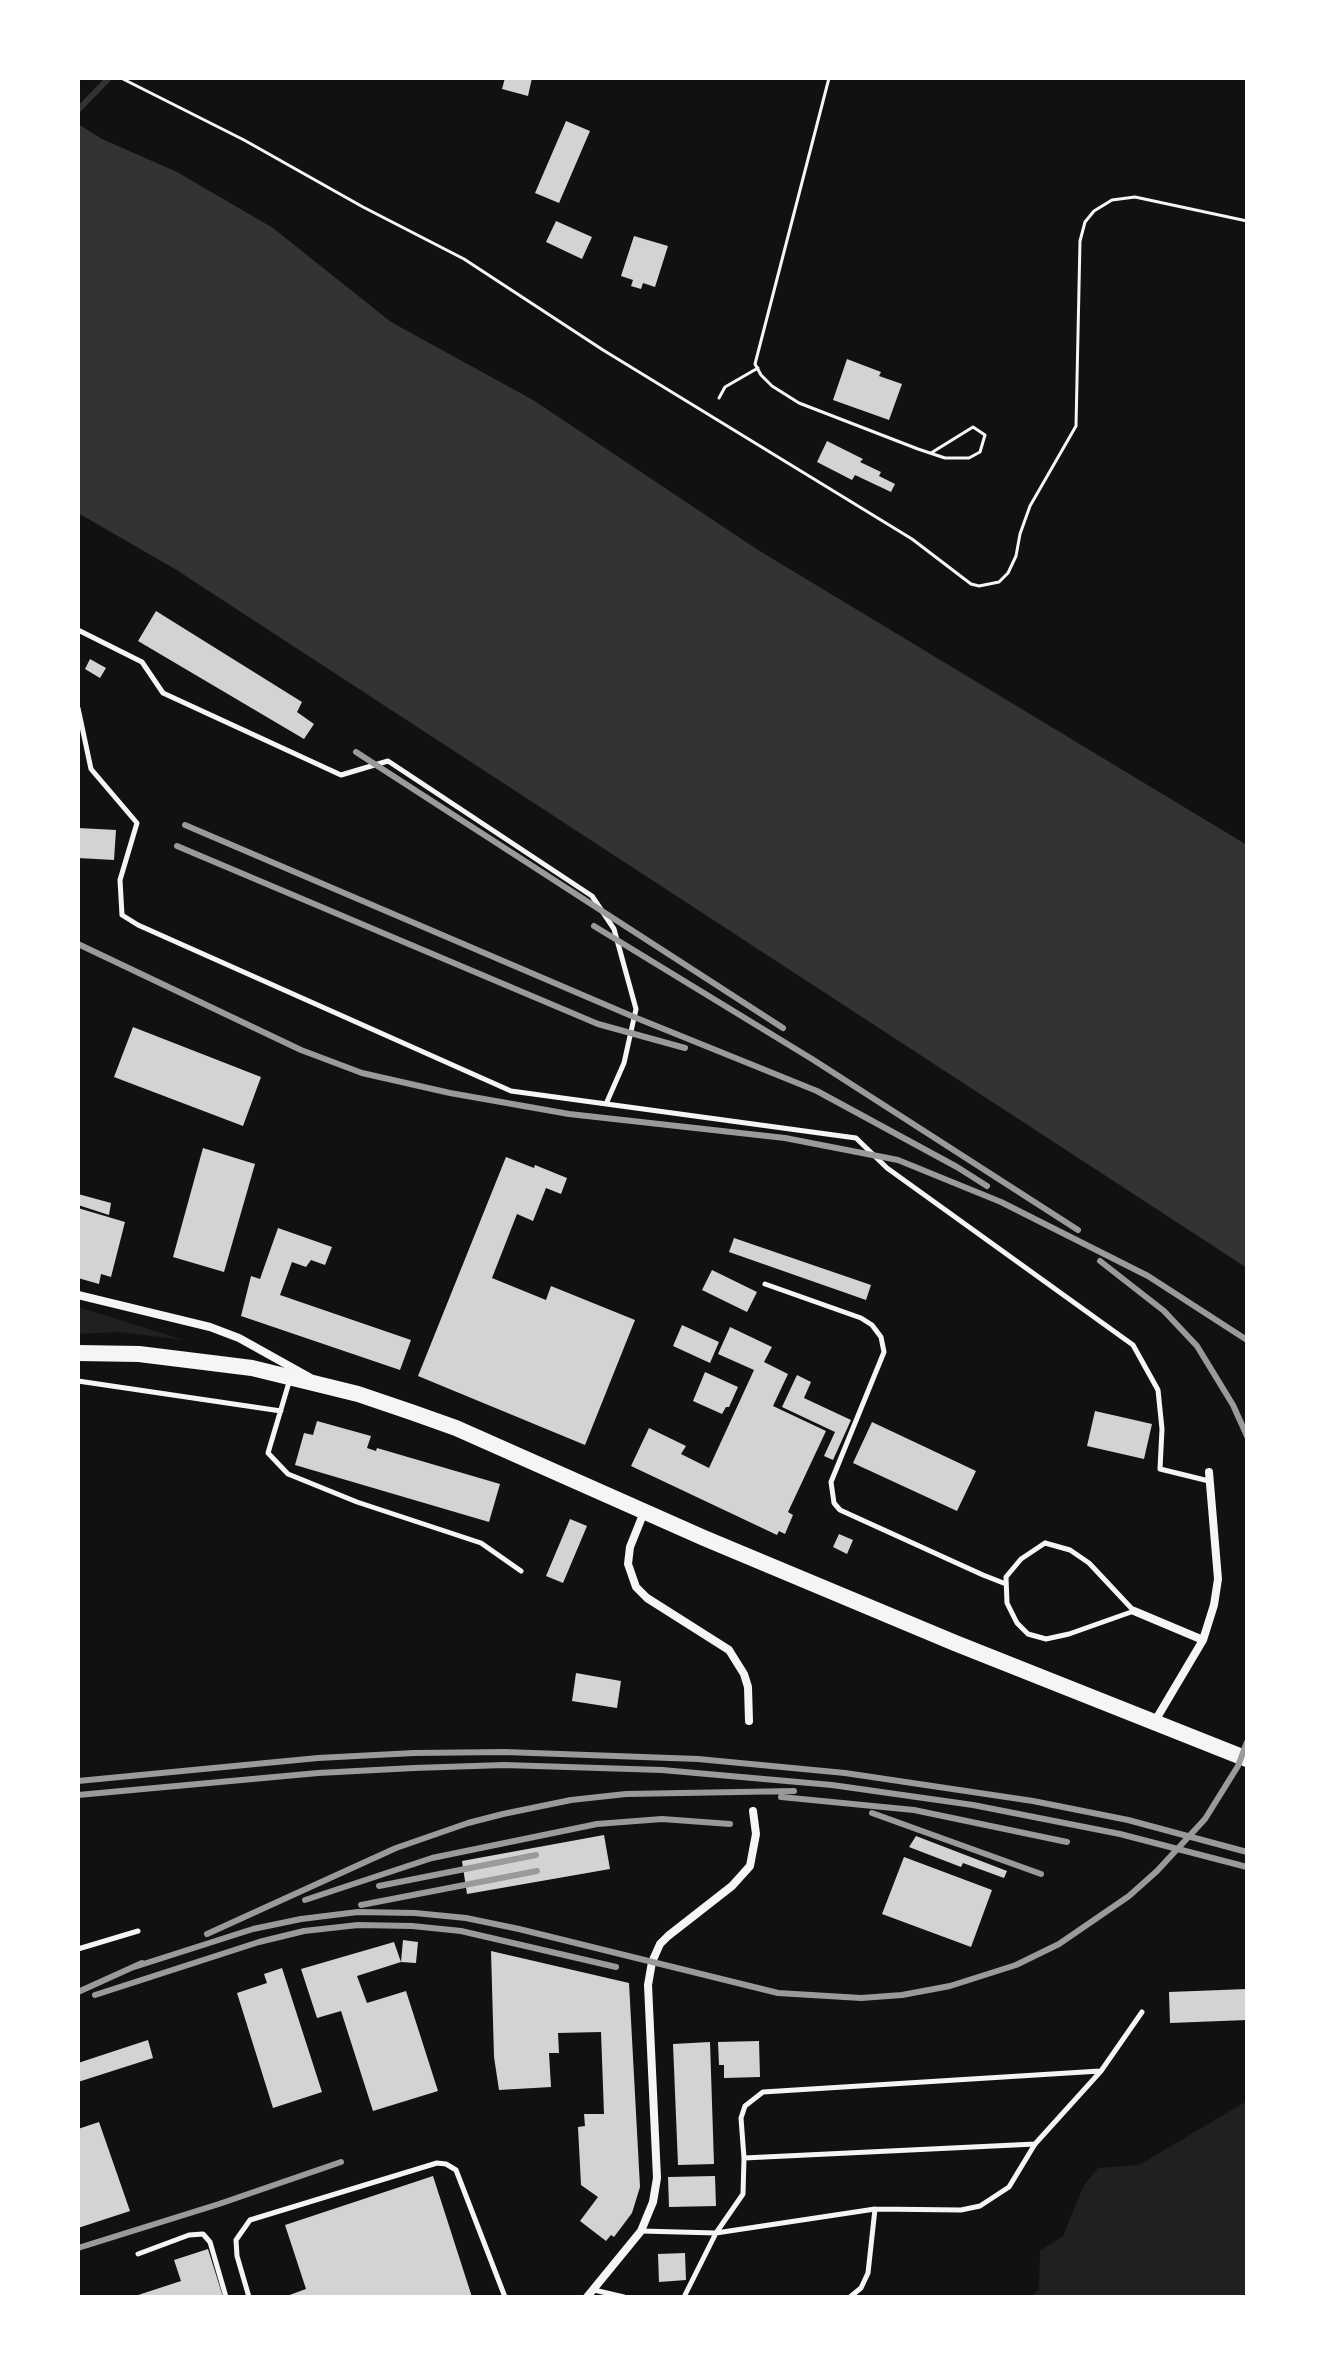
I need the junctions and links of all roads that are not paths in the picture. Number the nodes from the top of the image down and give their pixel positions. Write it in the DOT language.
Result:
graph roads {
  1 [pos="78,630"];
  2 [pos="78,708"];
  3 [pos="606,1104"];
  4 [pos="765,1284"];
  5 [pos="78,1295"];
  6 [pos="78,1353"];
  7 [pos="290,1378"];
  8 [pos="78,1381"];
  9 [pos="320,1384"];
  10 [pos="281,1411"];
  11 [pos="1209,1476"];
  12 [pos="644,1512"];
  13 [pos="521,1571"];
  14 [pos="1006,1584"];
  15 [pos="1134,1611"];
  16 [pos="1203,1640"];
  17 [pos="749,1721"];
  18 [pos="1155,1721"];
  19 [pos="1247,1759"];
  20 [pos="753,1811"];
  21 [pos="138,1931"];
  22 [pos="78,1949"];
  23 [pos="1142,2012"];
  24 [pos="1101,2071"];
  25 [pos="1035,2144"];
  26 [pos="744,2158"];
  27 [pos="875,2209"];
  28 [pos="641,2231"];
  29 [pos="716,2233"];
  30 [pos="138,2254"];
  31 [pos="590,2293"];
  32 [pos="226,2297"];
  33 [pos="249,2297"];
  34 [pos="505,2297"];
  35 [pos="624,2297"];
  36 [pos="684,2297"];
  37 [pos="850,2297"];
  1 -- 3 [label="lane"];
  2 -- 3 [label="lane"];
  3 -- 11 [label="lane"];
  4 -- 14 [label="lane"];
  5 -- 9 [label="street"];
  6 -- 7 [label="main road"];
  7 -- 9 [label="main road"];
  7 -- 10 [label="lane"];
  8 -- 10 [label="lane"];
  9 -- 12 [label="main road"];
  10 -- 13 [label="lane"];
  11 -- 16 [label="street"];
  12 -- 17 [label="street"];
  12 -- 18 [label="main road"];
  14 -- 15 [label="lane"];
  14 -- 15 [label="lane"];
  15 -- 16 [label="street"];
  16 -- 18 [label="street"];
  18 -- 19 [label="main road"];
  20 -- 28 [label="street"];
  21 -- 22 [label="lane"];
  23 -- 24 [label="lane"];
  24 -- 25 [label="lane"];
  24 -- 26 [label="lane"];
  25 -- 26 [label="lane"];
  25 -- 27 [label="lane"];
  26 -- 29 [label="lane"];
  27 -- 29 [label="lane"];
  27 -- 37 [label="lane"];
  28 -- 29 [label="lane"];
  28 -- 31 [label="street"];
  29 -- 36 [label="lane"];
  30 -- 32 [label="lane"];
  31 -- 35 [label="lane"];
  33 -- 34 [label="lane"];
}
